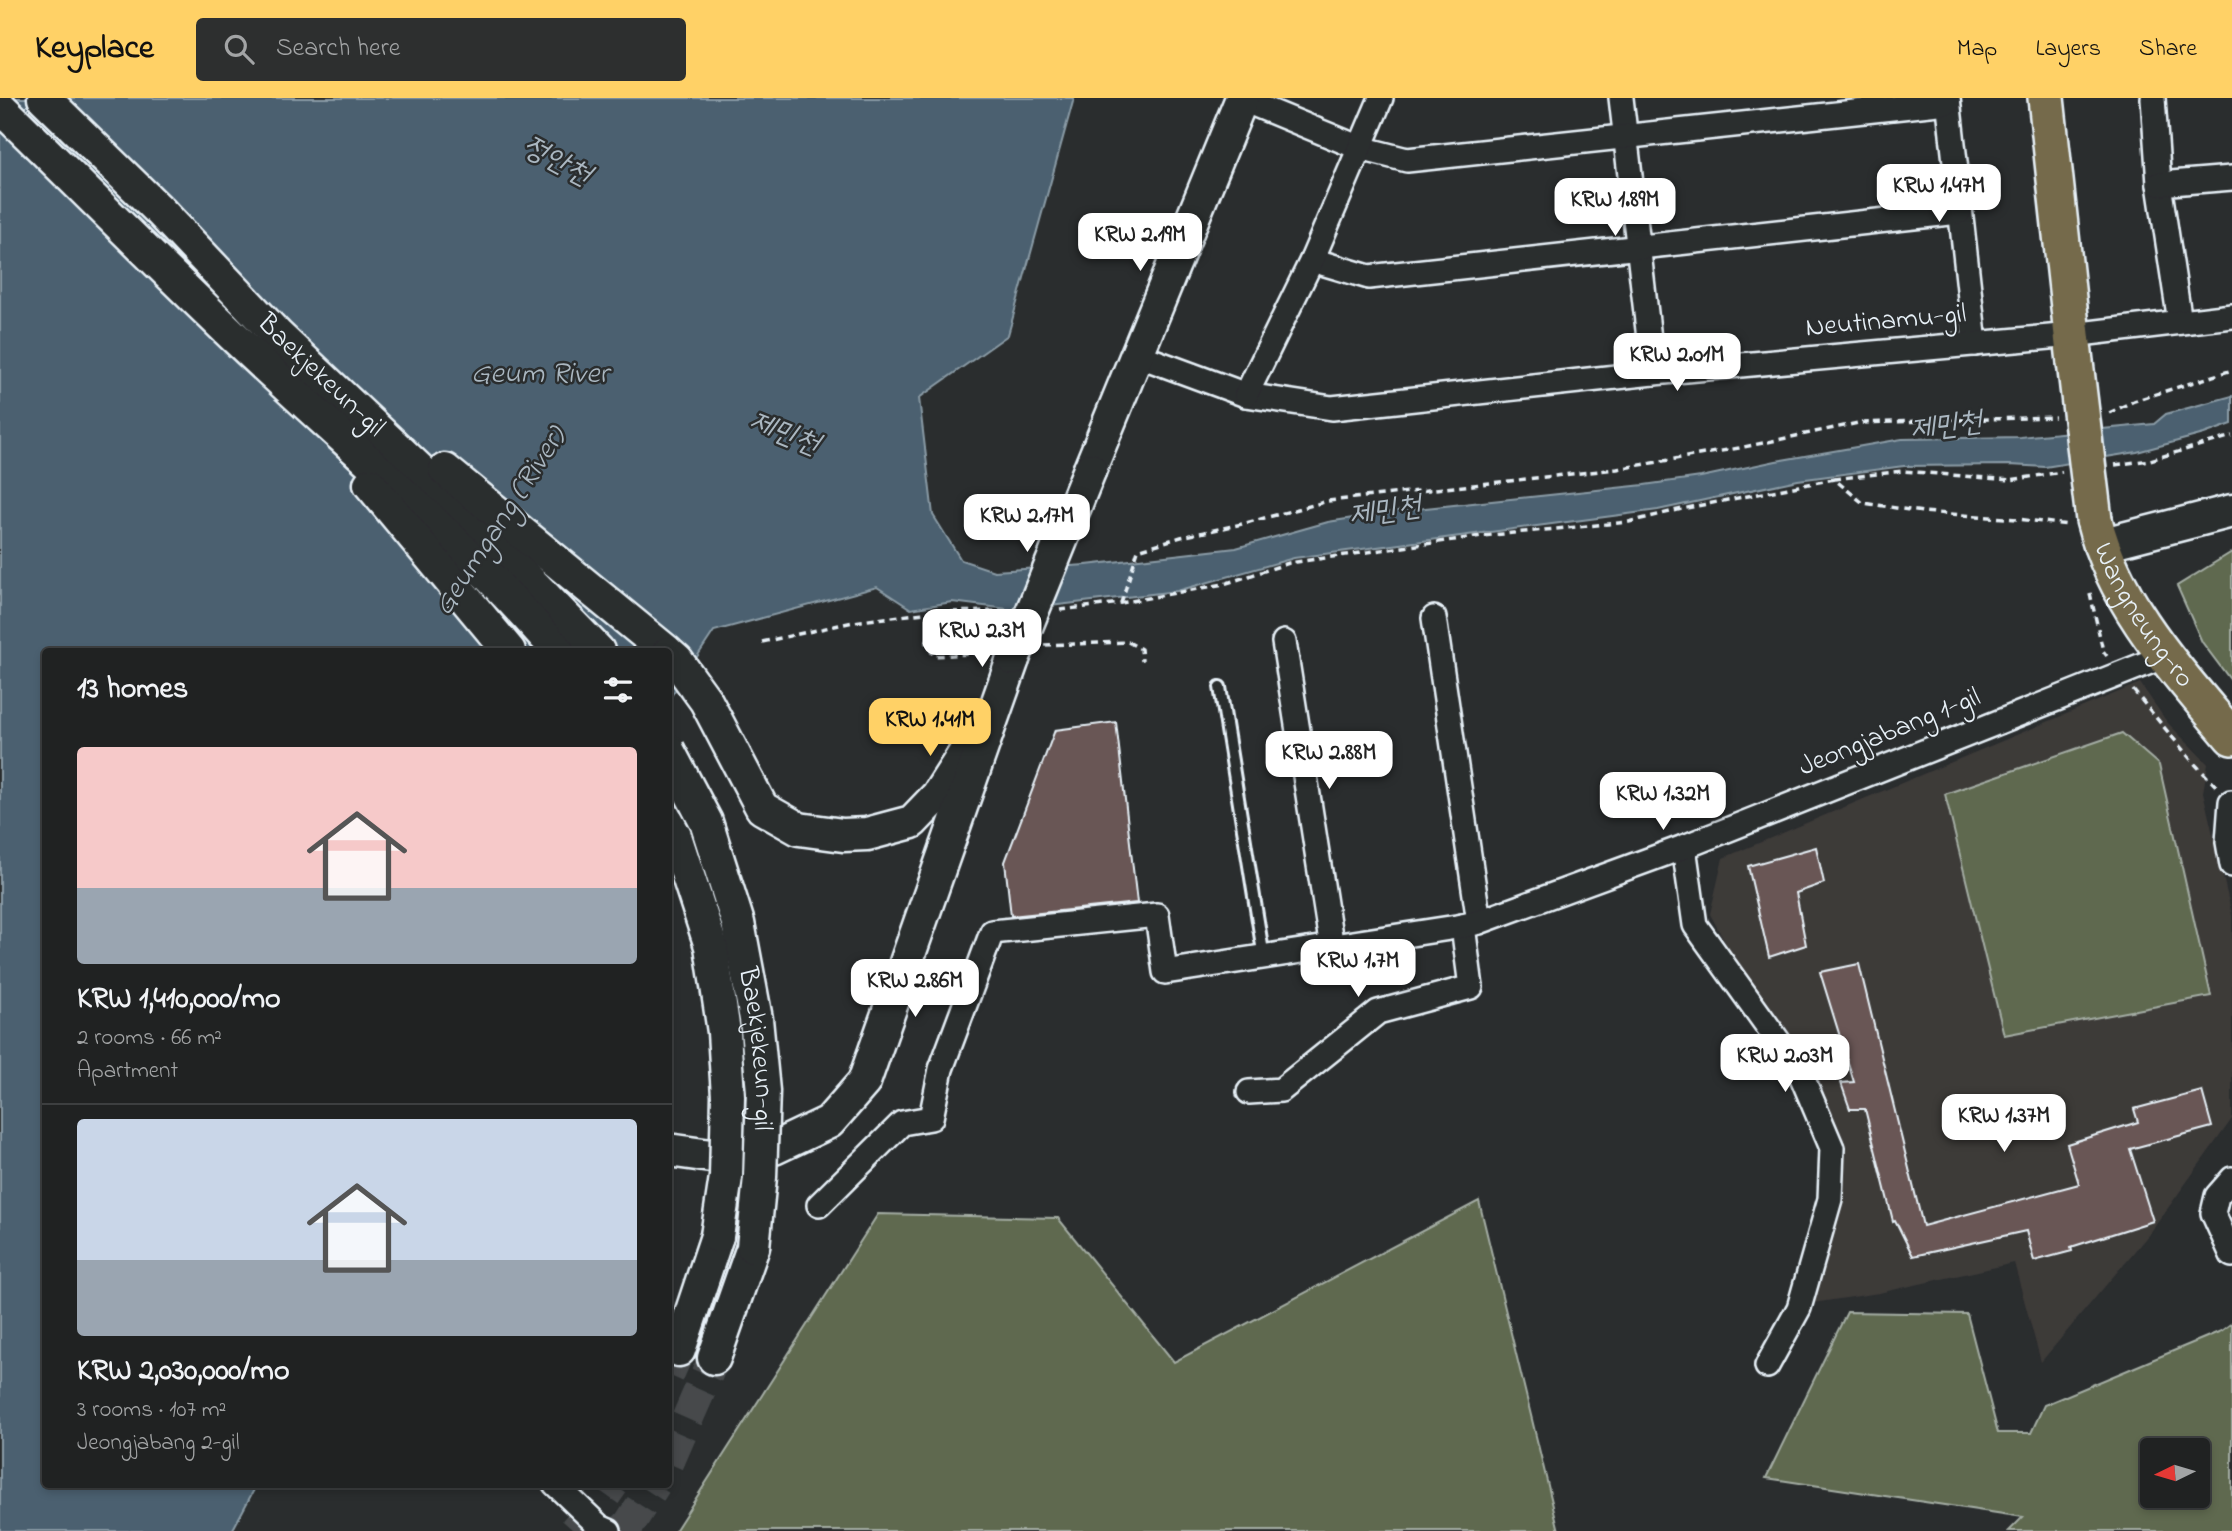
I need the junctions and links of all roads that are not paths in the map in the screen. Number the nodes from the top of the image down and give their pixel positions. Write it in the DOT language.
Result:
graph roads {
  1 [pos="44,98"];
  2 [pos="1242,98"];
  3 [pos="1381,98"];
  4 [pos="1621,98"];
  5 [pos="2046,98"];
  6 [pos="2153,98"];
  7 [pos="1948,100"];
  8 [pos="0,107"];
  9 [pos="1626,137"];
  10 [pos="1360,148"];
  11 [pos="2232,178"];
  12 [pos="2160,184"];
  13 [pos="1959,212"];
  14 [pos="1639,248"];
  15 [pos="1312,260"];
  16 [pos="2232,316"];
  17 [pos="2179,323"];
  18 [pos="278,335"];
  19 [pos="1975,344"];
  20 [pos="247,348"];
  21 [pos="2074,348"];
  22 [pos="1135,354"];
  23 [pos="1653,373"];
  24 [pos="1245,395"];
  25 [pos="2232,511"];
  26 [pos="2089,530"];
  27 [pos="1434,618"];
  28 [pos="1284,642"];
  29 [pos="507,648"];
  30 [pos="555,648"];
  31 [pos="594,648"];
  32 [pos="662,648"];
  33 [pos="672,656"];
  34 [pos="2165,656"];
  35 [pos="1220,687"];
  36 [pos="1001,696"];
  37 [pos="2232,737"];
  38 [pos="672,758"];
  39 [pos="2231,802"];
  40 [pos="672,830"];
  41 [pos="1684,848"];
  42 [pos="2232,865"];
  43 [pos="1471,924"];
  44 [pos="1332,947"];
  45 [pos="1264,958"];
  46 [pos="1249,1092"];
  47 [pos="672,1151"];
  48 [pos="2232,1179"];
  49 [pos="819,1205"];
  50 [pos="2232,1255"];
  51 [pos="679,1350"];
  52 [pos="714,1358"];
  53 [pos="1768,1366"];
  54 [pos="559,1488"];
  55 [pos="609,1531"];
  1 -- 18 [label="main road, Baekjekeun-gil"];
  2 -- 10 [label="street"];
  2 -- 22 [label="main road"];
  3 -- 10 [label="street"];
  4 -- 9 [label="street"];
  5 -- 21 [label="main road"];
  6 -- 12 [label="street"];
  7 -- 9 [label="street"];
  7 -- 13 [label="street"];
  8 -- 20 [label="main road, Baekjekeun-gil"];
  9 -- 10 [label="street"];
  9 -- 14 [label="street"];
  10 -- 15 [label="street"];
  11 -- 12 [label="street"];
  12 -- 17 [label="street"];
  13 -- 14 [label="street"];
  13 -- 19 [label="street"];
  14 -- 15 [label="street"];
  14 -- 23 [label="street"];
  15 -- 24 [label="street"];
  16 -- 17 [label="street, Neutinamu-gil"];
  17 -- 21 [label="street, Neutinamu-gil"];
  18 -- 31 [label="main road, Baekjekeun-gil"];
  18 -- 32 [label="main road"];
  19 -- 21 [label="street, Neutinamu-gil"];
  19 -- 23 [label="street, Neutinamu-gil"];
  20 -- 29 [label="main road"];
  20 -- 30 [label="main road, Baekjekeun-gil"];
  21 -- 26 [label="main road, Wangneung-ro, bridge"];
  22 -- 24 [label="street, Neutinamu-gil"];
  22 -- 36 [label="main road, bridge"];
  23 -- 24 [label="street, Neutinamu-gil"];
  25 -- 26 [label="main road"];
  26 -- 34 [label="main road, Wangneung-ro"];
  27 -- 43 [label="street"];
  28 -- 44 [label="street"];
  33 -- 36 [label="main road"];
  34 -- 37 [label="main road, Wangneung-ro"];
  34 -- 41 [label="street, Jeongjabang 1-gil"];
  35 -- 45 [label="lane"];
  36 -- 47 [label="main road"];
  38 -- 52 [label="main road, Baekjekeun-gil, bridge"];
  39 -- 42 [label="street"];
  40 -- 51 [label="main road, Baekjekeun-gil, bridge"];
  41 -- 43 [label="street, Jeongjabang 1-gil"];
  41 -- 53 [label="street"];
  43 -- 44 [label="street, Jeongjabang 1-gil"];
  43 -- 46 [label="street"];
  44 -- 45 [label="street, Jeongjabang 1-gil"];
  45 -- 49 [label="street, Jeongjabang 1-gil"];
  48 -- 50 [label="street"];
  54 -- 55 [label="street"];
}
